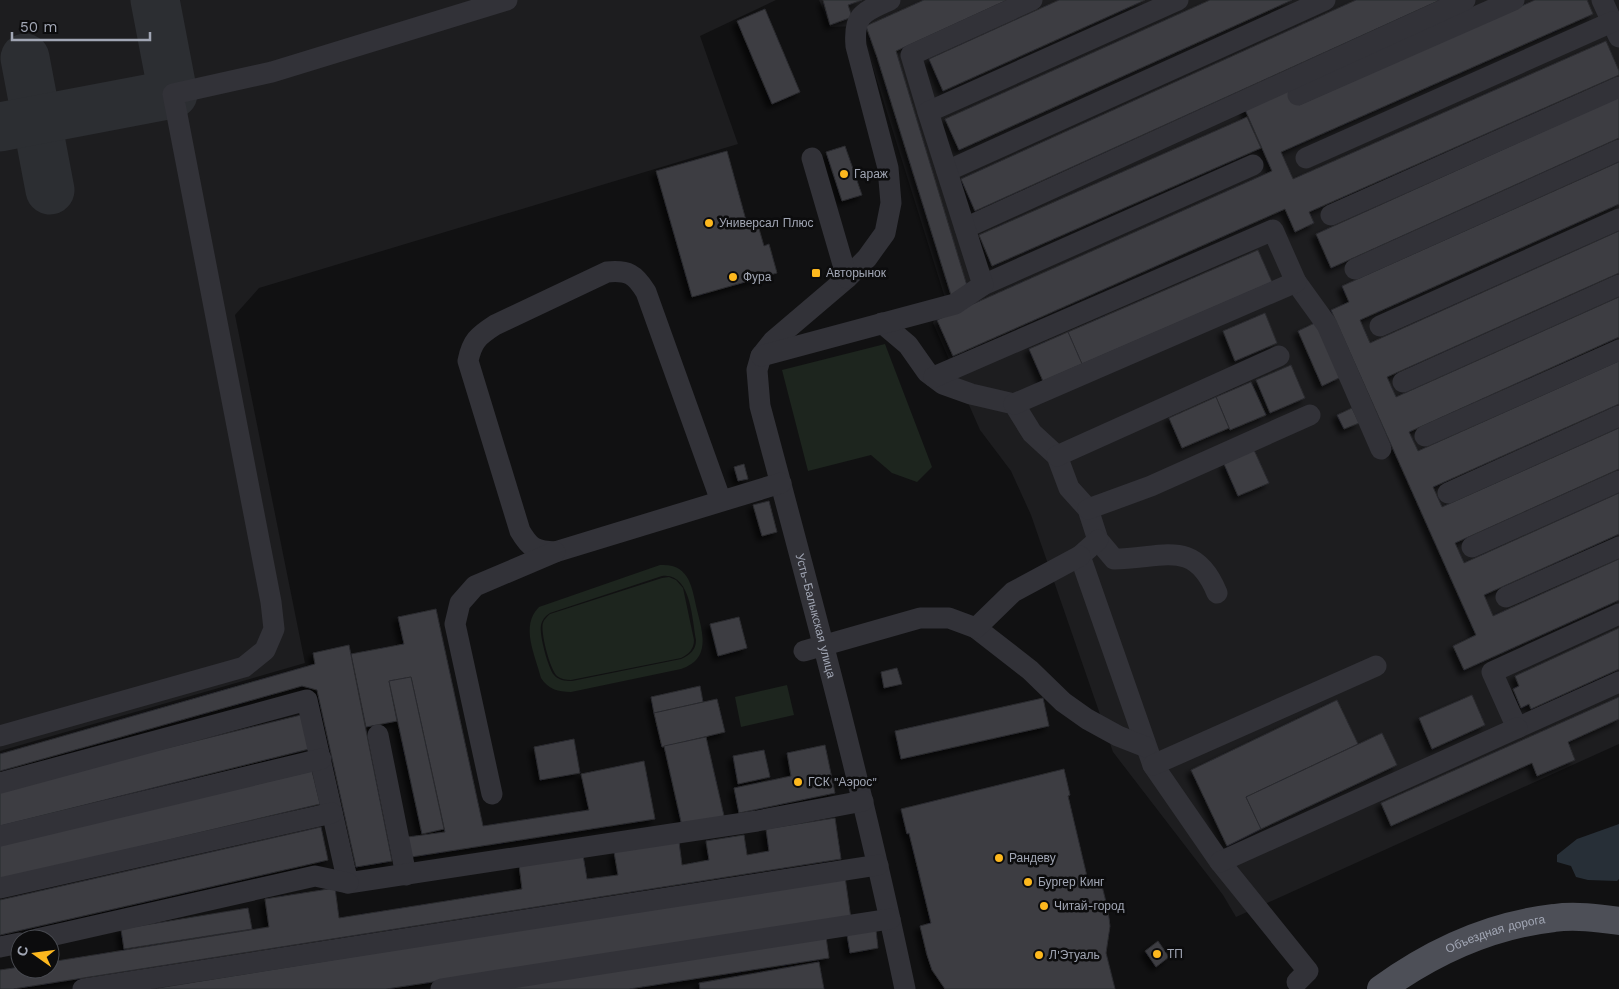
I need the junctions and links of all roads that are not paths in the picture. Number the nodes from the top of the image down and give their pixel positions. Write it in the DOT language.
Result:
graph roads {
  1 [pos="506,0"];
  2 [pos="890,0"];
  3 [pos="1032,0"];
  4 [pos="1178,0"];
  5 [pos="1325,0"];
  6 [pos="1465,0"];
  7 [pos="1514,0"];
  8 [pos="1602,0"];
  9 [pos="1616,30"];
  10 [pos="1619,86"];
  11 [pos="1298,95"];
  12 [pos="928,112"];
  13 [pos="1619,150"];
  14 [pos="812,158"];
  15 [pos="1306,158"];
  16 [pos="1253,165"];
  17 [pos="947,171"];
  18 [pos="1331,215"];
  19 [pos="1619,219"];
  20 [pos="965,228"];
  21 [pos="1355,269"];
  22 [pos="847,278"];
  23 [pos="1296,282"];
  24 [pos="983,285"];
  25 [pos="1619,285"];
  26 [pos="882,323"];
  27 [pos="1380,326"];
  28 [pos="1619,350"];
  29 [pos="761,356"];
  30 [pos="1279,356"];
  31 [pos="934,377"];
  32 [pos="1403,382"];
  33 [pos="1014,404"];
  34 [pos="1310,415"];
  35 [pos="1619,416"];
  36 [pos="1425,436"];
  37 [pos="1381,449"];
  38 [pos="1057,456"];
  39 [pos="1619,481"];
  40 [pos="781,483"];
  41 [pos="1448,493"];
  42 [pos="721,501"];
  43 [pos="1088,509"];
  44 [pos="1098,540"];
  45 [pos="1619,546"];
  46 [pos="1472,547"];
  47 [pos="555,552"];
  48 [pos="1080,556"];
  49 [pos="1217,593"];
  50 [pos="1506,597"];
  51 [pos="1619,614"];
  52 [pos="976,628"];
  53 [pos="814,648"];
  54 [pos="1376,666"];
  55 [pos="1619,682"];
  56 [pos="1517,728"];
  57 [pos="378,735"];
  58 [pos="0,736"];
  59 [pos="1150,756"];
  60 [pos="321,759"];
  61 [pos="0,783"];
  62 [pos="492,794"];
  63 [pos="863,801"];
  64 [pos="332,813"];
  65 [pos="0,836"];
  66 [pos="1220,862"];
  67 [pos="878,865"];
  68 [pos="406,875"];
  69 [pos="348,883"];
  70 [pos="0,888"];
  71 [pos="890,919"];
  72 [pos="1619,921"];
  73 [pos="60,934"];
  74 [pos="1297,982"];
  75 [pos="899,988"];
  76 [pos="84,989"];
  77 [pos="441,989"];
  78 [pos="1381,989"];
  1 -- 58 [label="street"];
  2 -- 22 [label="street"];
  3 -- 12 [label="street"];
  4 -- 12 [label="street"];
  5 -- 17 [label="street"];
  6 -- 20 [label="street"];
  7 -- 11 [label="street"];
  8 -- 9 [label="street"];
  9 -- 15 [label="street"];
  10 -- 18 [label="street"];
  12 -- 17 [label="street"];
  13 -- 21 [label="street"];
  14 -- 22 [label="street"];
  16 -- 24 [label="street"];
  17 -- 20 [label="street"];
  19 -- 27 [label="street"];
  20 -- 24 [label="street"];
  22 -- 29 [label="street"];
  23 -- 31 [label="street"];
  23 -- 33 [label="street"];
  23 -- 37 [label="street"];
  24 -- 26 [label="street"];
  25 -- 32 [label="street"];
  26 -- 29 [label="street"];
  26 -- 31 [label="street"];
  28 -- 36 [label="street"];
  29 -- 40 [label="street, Усть-Балыкская улица"];
  30 -- 38 [label="street"];
  31 -- 33 [label="street"];
  33 -- 38 [label="street"];
  34 -- 43 [label="street"];
  35 -- 41 [label="street"];
  38 -- 43 [label="street"];
  39 -- 46 [label="street"];
  40 -- 42 [label="street"];
  40 -- 53 [label="street, Усть-Балыкская улица"];
  42 -- 47 [label="street"];
  42 -- 47 [label="street"];
  43 -- 44 [label="street"];
  44 -- 48 [label="street"];
  44 -- 49 [label="street"];
  45 -- 50 [label="street"];
  47 -- 62 [label="street"];
  48 -- 52 [label="street"];
  48 -- 59 [label="street"];
  51 -- 56 [label="street"];
  52 -- 53 [label="street"];
  52 -- 59 [label="street"];
  53 -- 63 [label="street, Усть-Балыкская улица"];
  54 -- 59 [label="street"];
  55 -- 56 [label="street"];
  56 -- 66 [label="street"];
  57 -- 68 [label="street"];
  59 -- 66 [label="street"];
  60 -- 61 [label="street"];
  60 -- 64 [label="street"];
  60 -- 65 [label="street"];
  63 -- 67 [label="street, Усть-Балыкская улица"];
  63 -- 68 [label="street"];
  64 -- 69 [label="street"];
  64 -- 70 [label="street"];
  66 -- 74 [label="street"];
  67 -- 71 [label="street, Усть-Балыкская улица"];
  67 -- 76 [label="street"];
  68 -- 69 [label="street"];
  69 -- 73 [label="street"];
  71 -- 75 [label="street, Усть-Балыкская улица"];
  71 -- 77 [label="street"];
  72 -- 78 [label="main road, Объездная дорога"];
}
